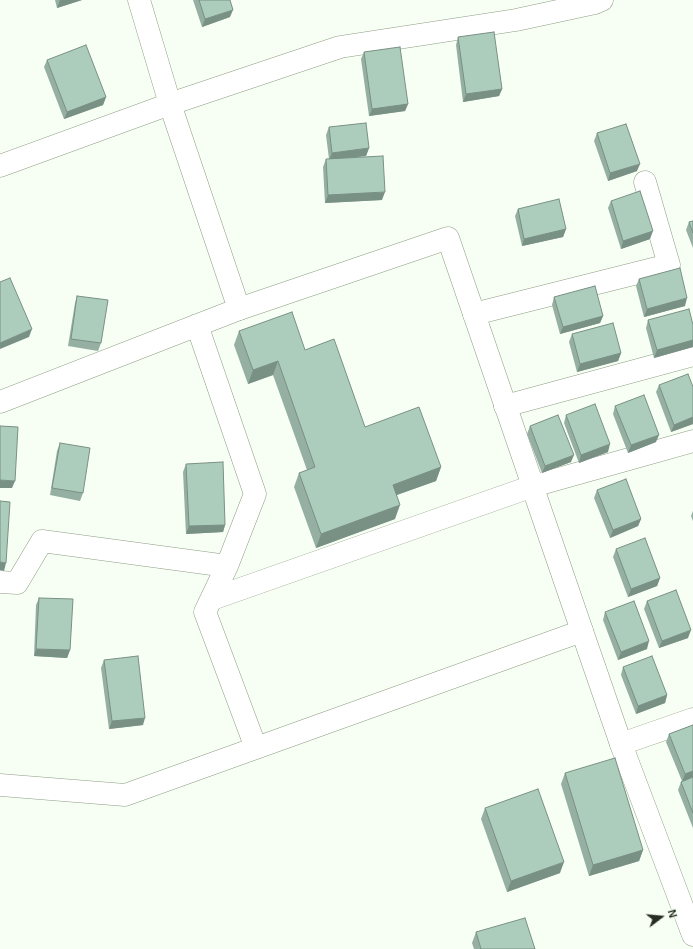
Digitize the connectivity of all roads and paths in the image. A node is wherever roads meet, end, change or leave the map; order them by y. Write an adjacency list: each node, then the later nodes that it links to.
1 (139, 0): 4 (street)
2 (602, 0): 3 (street)
3 (553, 6): 4 (street)
4 (170, 104): 5 (street); 7 (street)
5 (0, 166)
6 (645, 182): 8 (street)
7 (239, 309): 8 (street); 9 (street)
8 (474, 314): 12 (street)
9 (197, 325): 11 (street); 15 (street)
10 (693, 355): 12 (street)
11 (0, 402)
12 (505, 406): 14 (street)
13 (693, 441): 14 (street)
14 (533, 486): 17 (street); 18 (street)
15 (227, 566): 16 (street); 17 (street)
16 (0, 582)
17 (212, 599): 21 (street)
18 (582, 631): 20 (street); 21 (street)
19 (693, 719): 20 (street)
20 (621, 744): 23 (street)
21 (256, 748): 22 (street)
22 (0, 785)
23 (693, 935)

